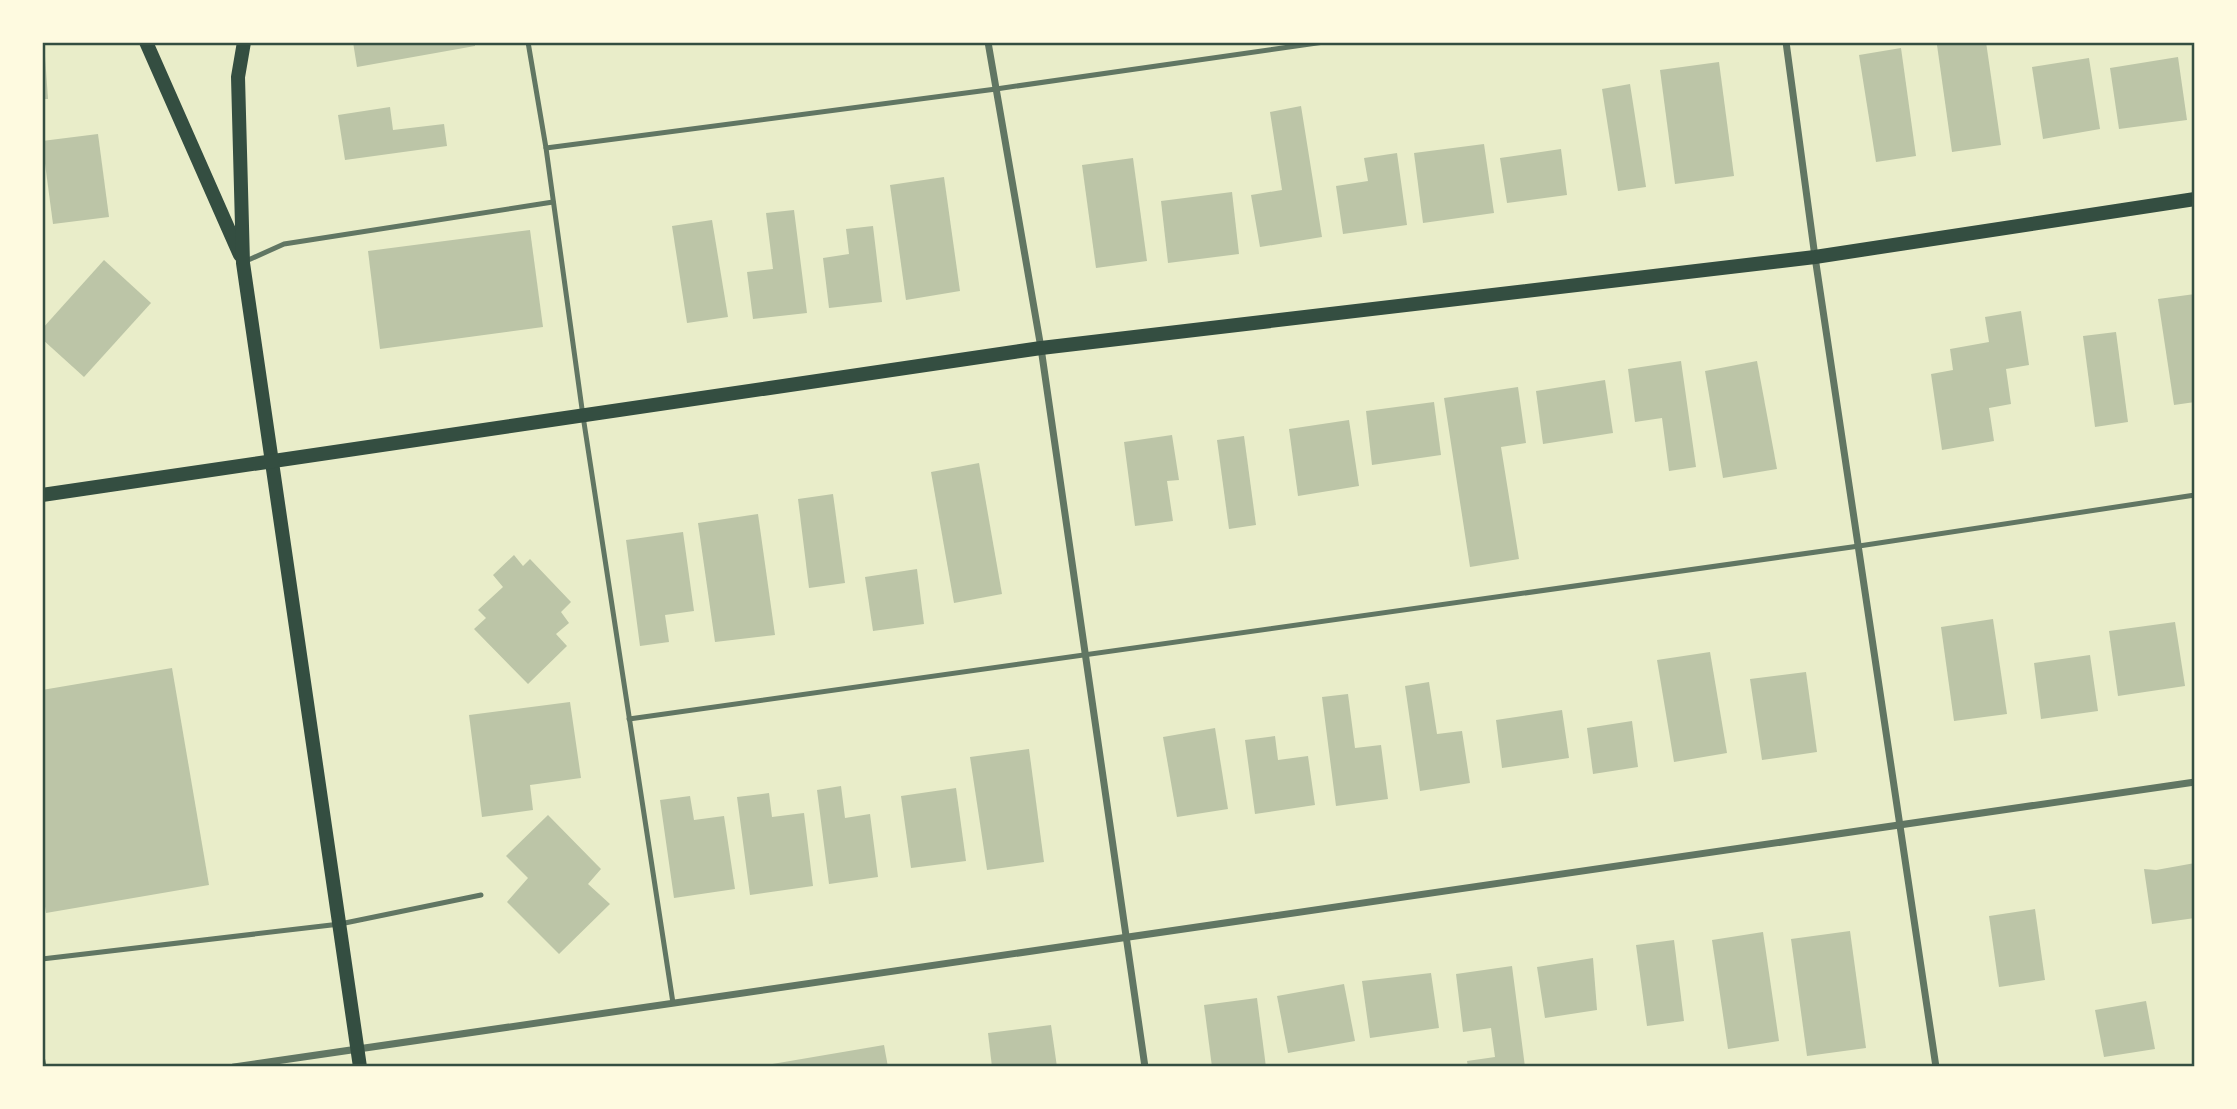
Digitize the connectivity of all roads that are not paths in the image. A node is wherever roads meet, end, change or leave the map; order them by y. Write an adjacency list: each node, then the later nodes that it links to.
1 (146, 42): 12 (main road)
2 (244, 42): 12 (main road)
3 (528, 42): 8 (lane)
4 (988, 42): 7 (street)
5 (1324, 42): 7 (lane)
6 (1786, 42): 11 (street)
7 (996, 89): 8 (lane); 13 (street)
8 (546, 148): 10 (lane)
9 (2195, 199): 11 (main road)
10 (553, 202): 12 (lane); 14 (lane)
11 (1815, 257): 13 (main road); 18 (street)
12 (243, 263): 15 (main road)
13 (1041, 348): 14 (main road); 19 (street)
14 (583, 416): 15 (main road); 20 (lane)
15 (272, 462): 16 (main road); 24 (main road)
16 (42, 495)
17 (2195, 495): 18 (lane)
18 (1859, 546): 19 (lane); 22 (street)
19 (1085, 654): 20 (lane); 25 (street)
20 (629, 719): 27 (lane)
21 (2195, 782): 22 (street)
22 (1901, 824): 25 (street); 34 (street)
23 (481, 895): 24 (lane)
24 (340, 923): 26 (lane); 28 (main road)
25 (1126, 937): 27 (street); 33 (street)
26 (42, 959)
27 (673, 1003): 28 (street)
28 (358, 1049): 31 (street); 32 (main road)
29 (42, 1056): 30 (lane)
30 (44, 1067)
31 (234, 1067)
32 (360, 1067)
33 (1144, 1067)
34 (1937, 1067)

